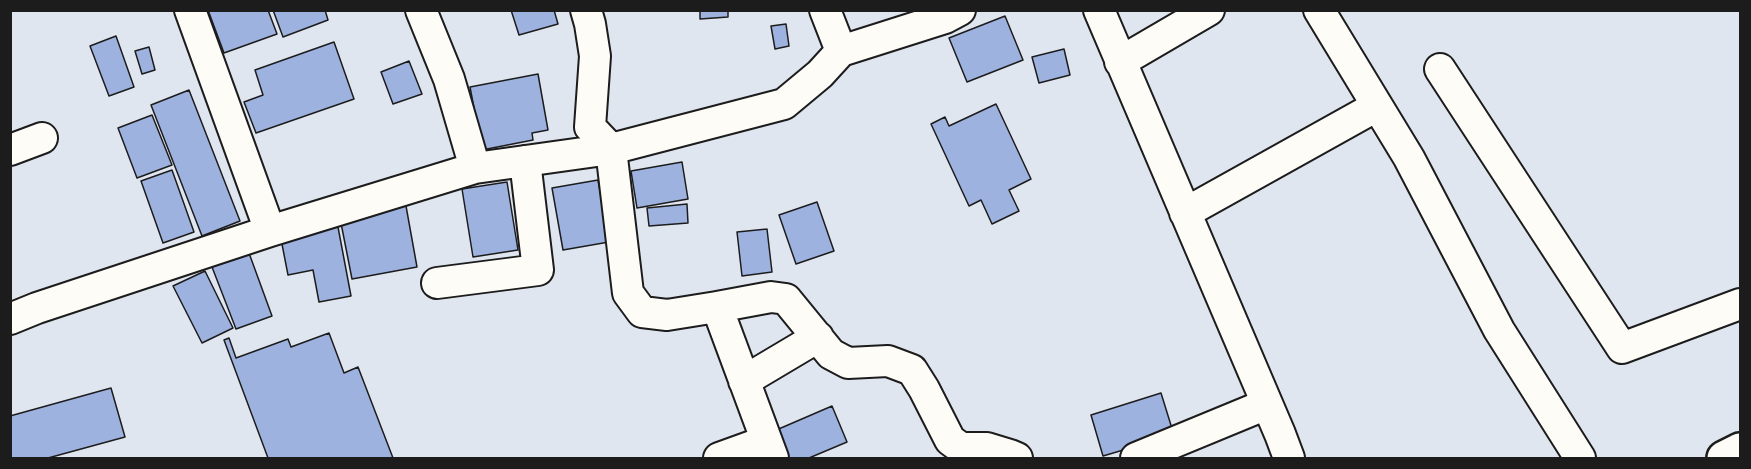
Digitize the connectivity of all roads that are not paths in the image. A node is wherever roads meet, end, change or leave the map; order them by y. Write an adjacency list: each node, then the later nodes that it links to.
1 (190, 10): 19 (street)
2 (421, 10): 17 (street)
3 (586, 10): 14 (street)
4 (825, 10): 9 (street)
5 (960, 10): 9 (street)
6 (1099, 10): 10 (street)
7 (1209, 10): 10 (street)
8 (1319, 10): 12 (street)
9 (841, 51): 14 (street)
10 (1120, 62): 18 (street)
11 (1440, 69): 21 (street)
12 (1377, 106): 18 (street); 33 (street)
13 (42, 138): 15 (street)
14 (611, 149): 16 (street); 22 (street)
15 (10, 150)
16 (525, 161): 17 (street); 20 (street)
17 (475, 168): 19 (street)
18 (1185, 213): 26 (street)
19 (270, 231): 23 (street)
20 (437, 283)
21 (1740, 304)
22 (717, 307): 24 (street); 25 (street)
23 (10, 319)
24 (818, 338): 25 (street); 30 (street)
25 (744, 381): 27 (street)
26 (1267, 404): 31 (street); 32 (street)
27 (769, 450): 29 (street)
28 (1740, 450): 34 (main road)
29 (719, 459)
30 (1017, 459)
31 (1136, 459)
32 (1289, 459)
33 (1580, 459)
34 (1724, 459)

